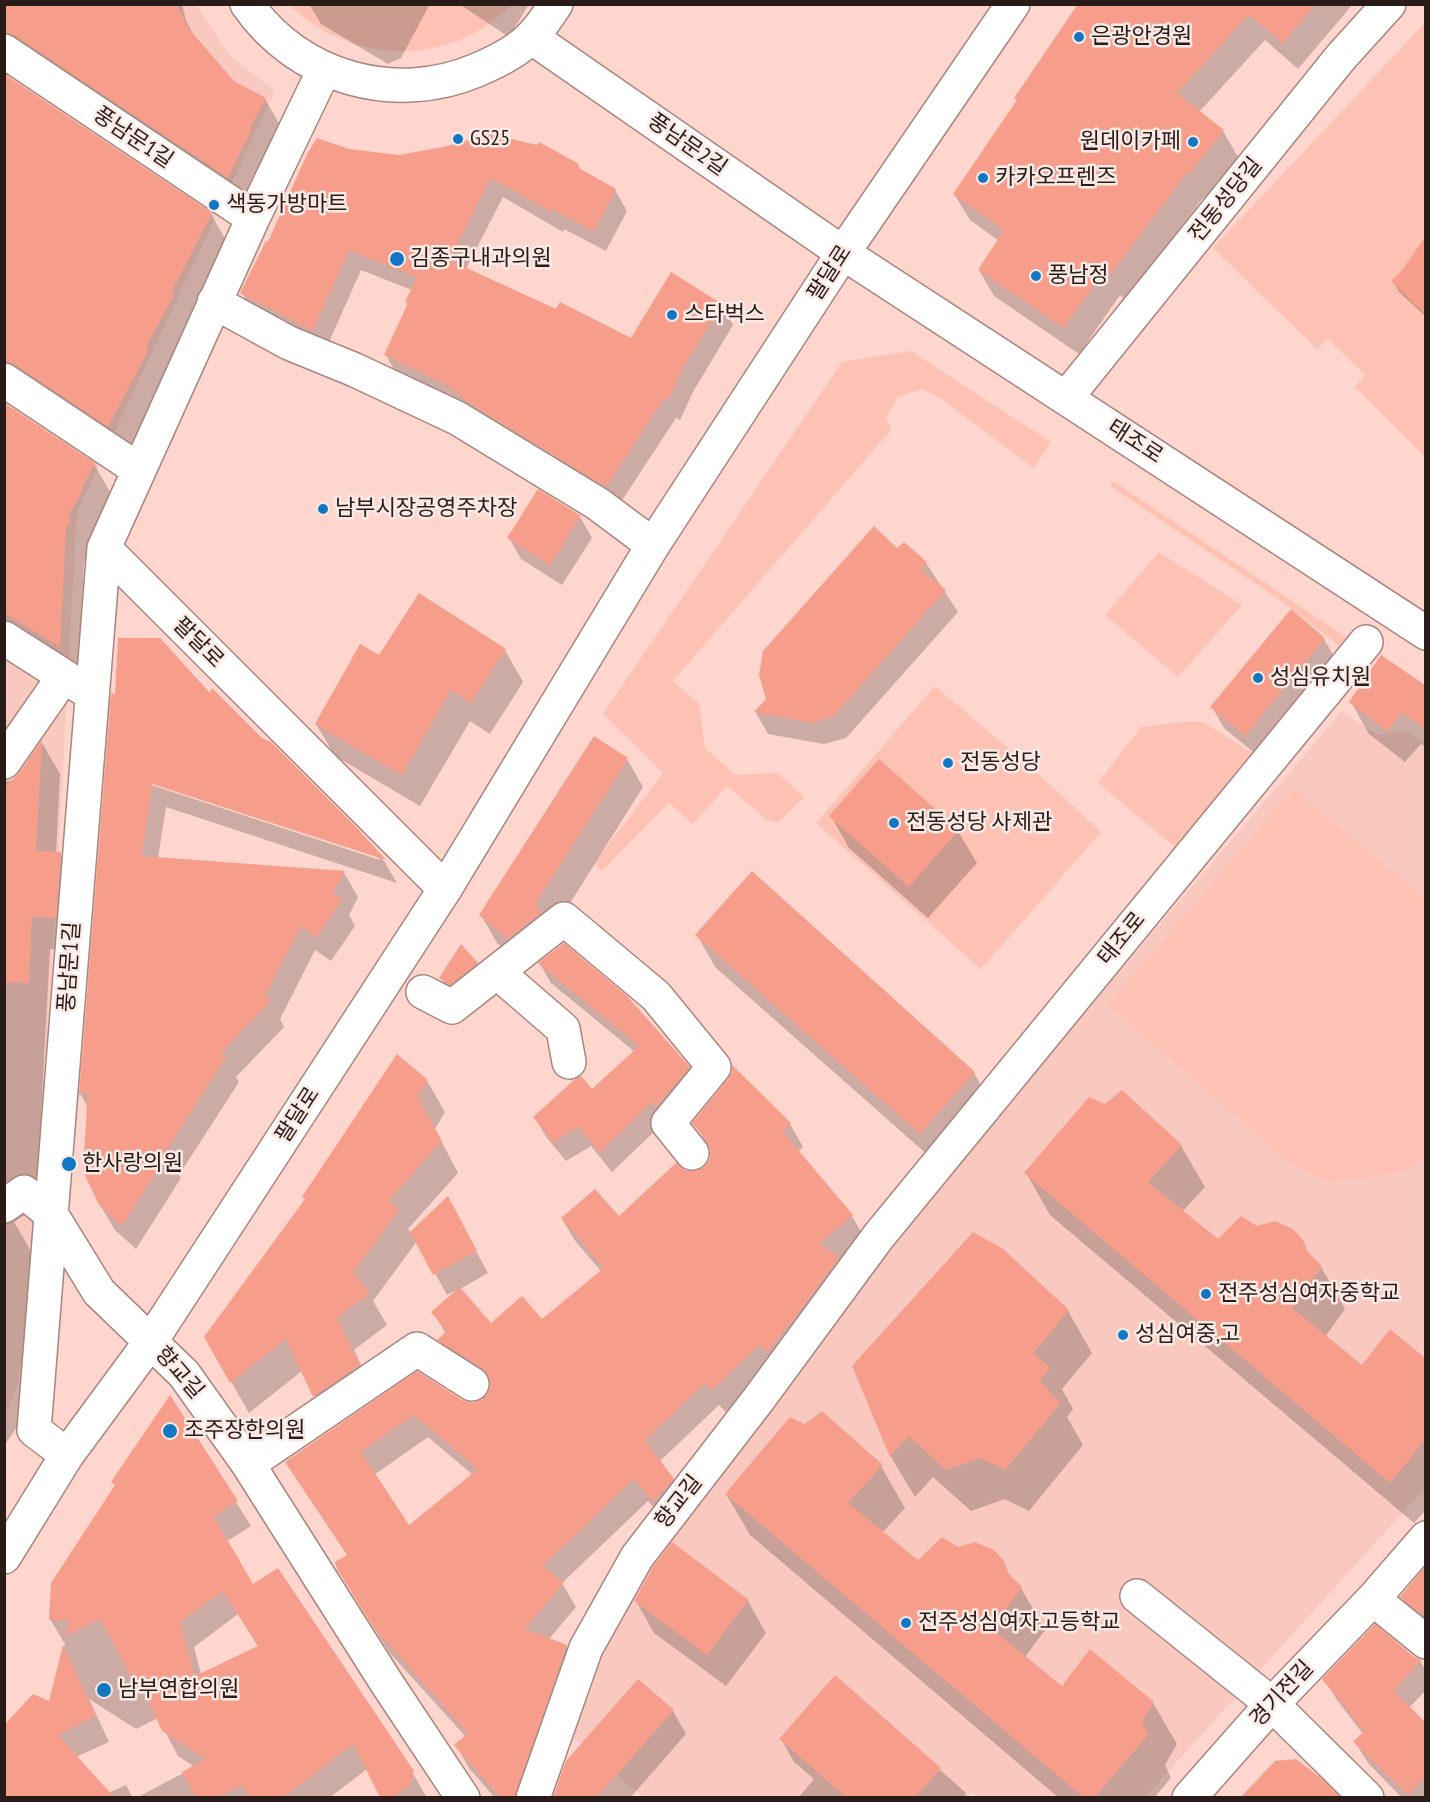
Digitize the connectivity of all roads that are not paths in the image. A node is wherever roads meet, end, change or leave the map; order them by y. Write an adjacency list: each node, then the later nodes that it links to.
1 (247, 4): 7 (street)
2 (556, 4): 5 (street)
3 (1013, 4): 9 (street, 팔달로)
4 (1389, 4): 12 (street, 전동성당길)
5 (531, 37): 7 (street); 9 (street, 풍남문2길)
6 (8, 60): 8 (street, 풍남문1길)
7 (324, 69): 8 (street, 풍남문1길)
8 (253, 218): 10 (street, 풍남문1길)
9 (843, 253): 12 (street, 태조로); 14 (street, 팔달로)
10 (214, 303): 13 (street, 풍남문1길); 14 (street)
11 (4, 380): 13 (street)
12 (1066, 398): 16 (street, 태조로)
13 (139, 470): 15 (street, 풍남문1길)
14 (653, 545): 22 (street, 팔달로)
15 (104, 548): 20 (street, 풍남문1길); 22 (street, 팔달로)
16 (1425, 633)
17 (4, 638): 19 (street)
18 (1366, 642): 29 (street, 태조로)
19 (64, 676): 20 (street); 21 (street)
20 (91, 694): 28 (street, 풍남문1길)
21 (4, 762)
22 (445, 889): 30 (street, 팔달로)
23 (497, 972): 24 (street); 25 (street); 26 (street)
24 (423, 992)
25 (569, 1062)
26 (692, 1153)
27 (4, 1206): 28 (street)
28 (51, 1214): 30 (street); 32 (street, 풍남문1길)
29 (878, 1237): 42 (street, 향교길)
30 (151, 1341): 32 (street, 팔달로); 33 (street, 향교길)
31 (472, 1384): 33 (street)
32 (67, 1455): 35 (street, 팔달로)
33 (248, 1464): 41 (street, 향교길)
34 (1425, 1538): 37 (street, 경기전길)
35 (4, 1557)
36 (1137, 1596): 39 (street)
37 (1373, 1599): 38 (street); 39 (street, 경기전길)
38 (1425, 1642)
39 (1272, 1704): 40 (street, 경기전길); 43 (street)
40 (1189, 1790)
41 (463, 1797)
42 (533, 1797)
43 (1366, 1797)

